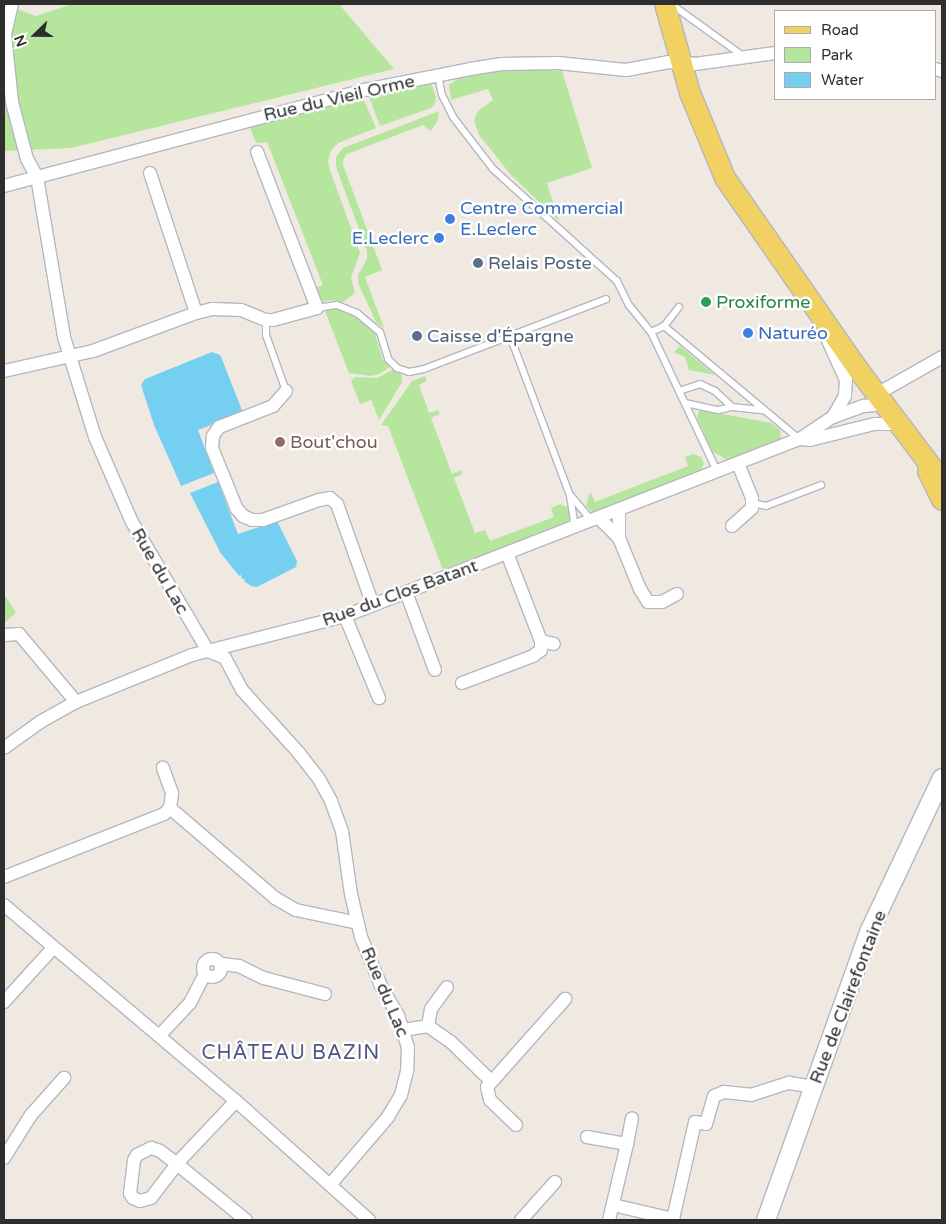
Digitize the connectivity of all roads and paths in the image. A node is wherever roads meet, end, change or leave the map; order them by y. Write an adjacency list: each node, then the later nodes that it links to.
1 (12, 4): 10 (street, Rue du Lac)
2 (665, 4): 6 (main road)
3 (671, 4): 5 (lane)
4 (774, 53): 5 (street, Rue du Vieil Orme)
5 (743, 56): 6 (street, Rue du Vieil Orme)
6 (682, 63): 7 (street, Rue du Vieil Orme); 12 (main road)
7 (438, 75): 10 (street, Rue du Vieil Orme); 19 (lane)
8 (257, 152): 15 (street)
9 (150, 173): 16 (street)
10 (36, 177): 11 (street, Rue du Vieil Orme); 21 (street, Rue du Lac)
11 (4, 186)
12 (805, 293): 26 (main road); 30 (street, Rue du Clos Batant)
13 (606, 299): 20 (lane)
14 (679, 307): 18 (lane)
15 (317, 308): 17 (street); 20 (lane)
16 (196, 313): 17 (street); 21 (street)
17 (266, 320): 24 (lane)
18 (664, 326): 19 (lane); 29 (lane)
19 (651, 332): 25 (lane)
20 (510, 336): 39 (lane)
21 (70, 356): 23 (street); 53 (street, Rue du Lac)
22 (942, 357): 26 (street)
23 (4, 371)
24 (286, 391): 50 (street)
25 (679, 391): 27 (lane); 28 (lane)
26 (881, 399): 30 (street, Rue du Clos Batant); 31 (street); 32 (main road)
27 (685, 403): 28 (lane); 36 (lane)
28 (732, 407): 29 (lane)
29 (764, 410): 33 (lane)
30 (833, 417): 33 (street, Rue du Clos Batant)
31 (874, 424): 32 (street, Rue du Clos Batant); 33 (street, Rue du Clos Batant)
32 (898, 424): 34 (main road)
33 (800, 440): 35 (street, Rue du Clos Batant)
34 (918, 451): 37 (main road); 40 (main road)
35 (738, 464): 36 (street, Rue du Clos Batant); 41 (street)
36 (718, 472): 42 (street, Rue du Clos Batant)
37 (942, 481)
38 (821, 486): 41 (lane)
39 (570, 496): 43 (lane); 45 (lane)
40 (942, 500)
41 (752, 503): 44 (street)
42 (619, 511): 43 (street, Rue du Clos Batant); 46 (street)
43 (595, 520): 45 (street, Rue du Clos Batant); 46 (street)
44 (732, 526)
45 (575, 527): 47 (street, Rue du Clos Batant)
46 (619, 538): 49 (street)
47 (507, 554): 48 (street, Rue du Clos Batant); 55 (street)
48 (406, 592): 50 (street, Rue du Clos Batant); 54 (street)
49 (678, 594)
50 (373, 605): 51 (street, Rue du Clos Batant)
51 (344, 616): 53 (street, Rue du Clos Batant); 56 (street)
52 (4, 635): 57 (street)
53 (208, 651): 57 (street, Rue du Clos Batant); 64 (street, Rue du Lac)
54 (435, 670)
55 (462, 683)
56 (379, 698)
57 (76, 702): 58 (street, Rue du Clos Batant)
58 (4, 748)
59 (163, 768): 61 (street)
60 (942, 778): 75 (main road, Rue de Clairefontaine)
61 (170, 808): 62 (street); 64 (street, Rue du Lac)
62 (4, 877)
63 (4, 906): 65 (street)
64 (358, 923): 71 (street, Rue du Lac)
65 (53, 948): 69 (street); 72 (street)
66 (447, 987): 70 (street)
67 (325, 994): 72 (street)
68 (565, 999): 74 (street)
69 (4, 1002)
70 (428, 1026): 71 (street); 74 (street)
71 (403, 1030): 83 (street, Rue du Lac)
72 (159, 1036): 76 (street)
73 (64, 1078): 81 (street)
74 (491, 1081): 78 (street)
75 (813, 1087): 84 (street); 89 (main road, Rue de Clairefontaine)
76 (236, 1101): 83 (street); 85 (street)
77 (632, 1118): 80 (street)
78 (516, 1125)
79 (587, 1137): 80 (street)
80 (627, 1144): 84 (street)
81 (4, 1158)
82 (555, 1182): 87 (street)
83 (330, 1185): 86 (street)
84 (613, 1205): 88 (street)
85 (246, 1220)
86 (369, 1220)
87 (521, 1220)
88 (609, 1220)
89 (766, 1220)

